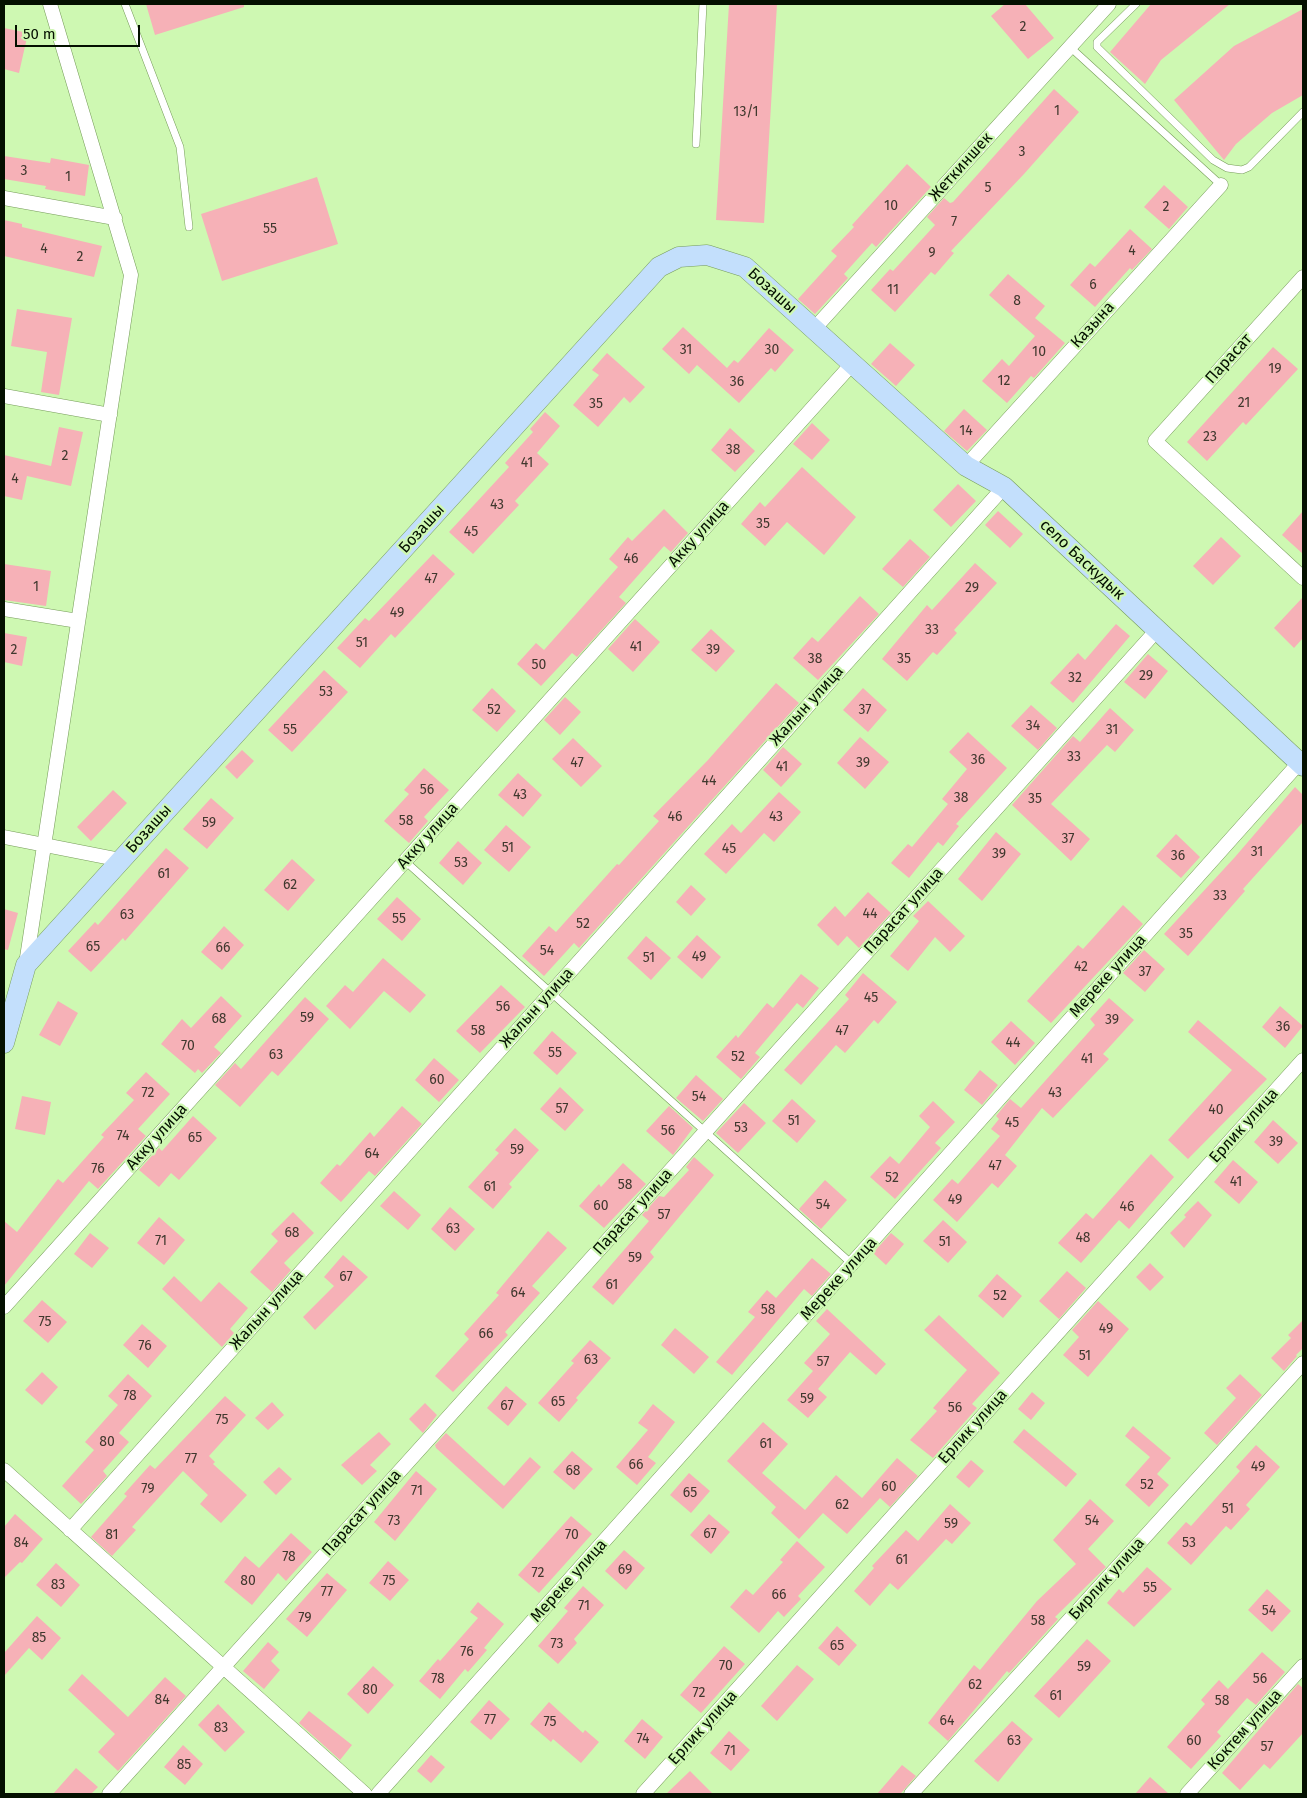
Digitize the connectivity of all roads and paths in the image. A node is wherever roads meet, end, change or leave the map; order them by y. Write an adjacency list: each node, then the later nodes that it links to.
1 (50, 4): 11 (street)
2 (125, 4): 12 (lane)
3 (703, 4): 8 (lane)
4 (1109, 4): 6 (street, Жеткиншек)
5 (1136, 4): 7 (lane)
6 (1070, 46): 9 (lane); 14 (street, Жеткиншек)
7 (1303, 112)
8 (696, 144)
9 (1221, 185): 18 (street, Казына)
10 (4, 198): 11 (street)
11 (114, 218): 17 (street)
12 (190, 227)
13 (1303, 277): 20 (street, Парасат)
14 (814, 329): 15 (street, Бозашы); 27 (street, Бозашы)
15 (852, 364): 18 (street, село Баскудык); 28 (street, Акку улица)
16 (4, 396): 17 (street)
17 (110, 415): 22 (street)
18 (966, 466): 19 (street, село Баскудык)
19 (1004, 487): 23 (street, село Баскудык); 30 (street, Жалын улица)
20 (1303, 577)
21 (4, 609): 22 (street)
22 (78, 621): 26 (street)
23 (1157, 630): 24 (street, село Баскудык); 33 (street, Парасат улица)
24 (1301, 764): 34 (street, Мереке улица)
25 (4, 837): 26 (street)
26 (44, 845): 27 (street); 29 (street)
27 (121, 860): 29 (street, Бозашы)
28 (405, 861): 30 (lane); 35 (street, Акку улица)
29 (26, 965): 31 (street)
30 (551, 992): 33 (lane); 38 (street, Жалын улица)
31 (4, 1043)
32 (1303, 1060): 44 (street, Ерлик улица)
33 (705, 1132): 34 (lane); 40 (street, Парасат улица)
34 (852, 1264): 43 (street, Мереке улица)
35 (4, 1307)
36 (1303, 1363): 45 (street, Бирлик улица)
37 (4, 1470): 38 (street)
38 (70, 1530): 40 (street)
39 (1303, 1666): 46 (street, Коктем улица)
40 (224, 1667): 41 (street, Парасат улица); 42 (street)
41 (109, 1794)
42 (365, 1794)
43 (378, 1794)
44 (643, 1794)
45 (911, 1794)
46 (1187, 1794)

